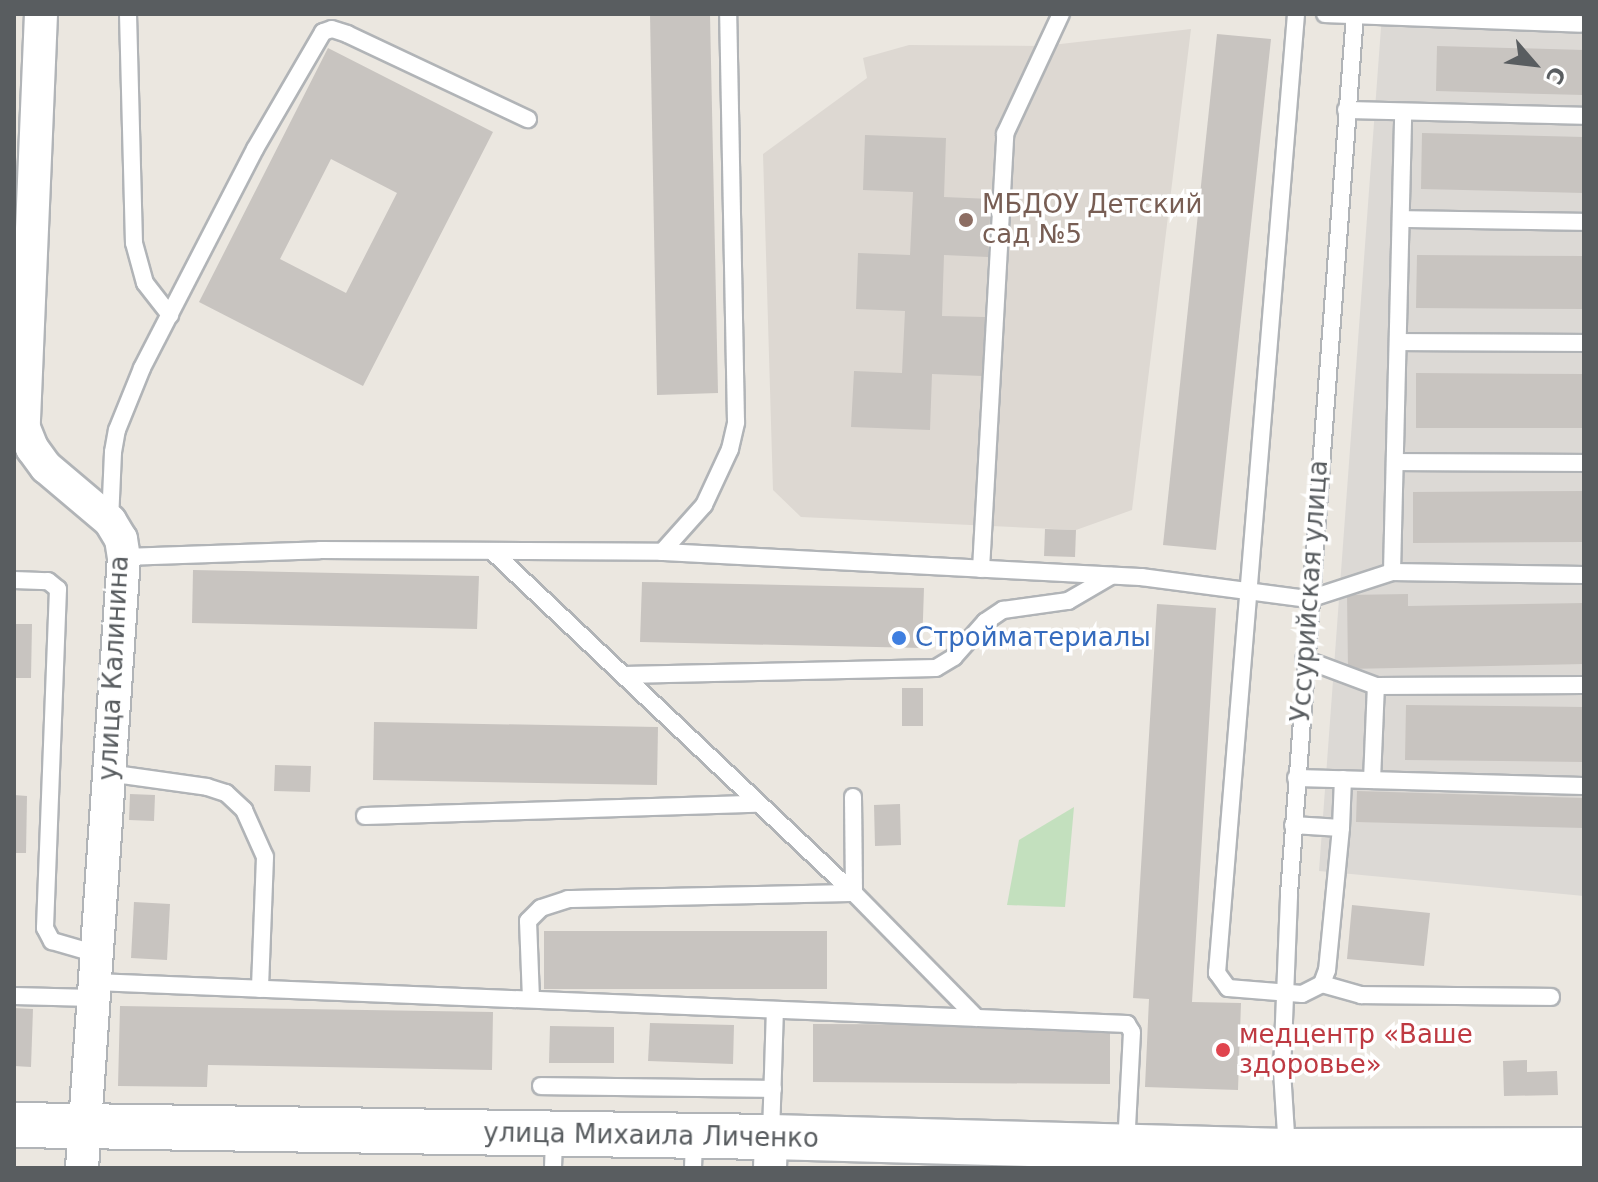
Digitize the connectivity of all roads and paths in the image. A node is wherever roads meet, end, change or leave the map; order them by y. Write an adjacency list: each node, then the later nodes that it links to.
1 (41, 14): 20 (street, улица Калинина)
2 (128, 14): 15 (lane)
3 (728, 14): 22 (lane)
4 (1061, 14): 24 (lane)
5 (1296, 14): 29 (lane)
6 (1325, 14): 7 (lane)
7 (1355, 16): 8 (lane); 9 (lane, Уссурийская улица)
8 (1580, 24)
9 (1346, 110): 10 (lane); 30 (lane, Уссурийская улица)
10 (1403, 112): 11 (lane); 13 (lane)
11 (1584, 116)
12 (528, 119): 15 (lane)
13 (1401, 219): 14 (lane); 16 (lane)
14 (1584, 222)
15 (170, 315): 20 (lane)
16 (1398, 342): 17 (lane); 18 (lane)
17 (1584, 343)
18 (1395, 462): 19 (lane); 25 (lane)
19 (1584, 463)
20 (110, 521): 23 (street, улица Калинина)
21 (493, 552): 22 (lane); 23 (lane); 32 (lane)
22 (662, 552): 24 (lane)
23 (124, 557): 35 (street, улица Калинина)
24 (981, 569): 27 (lane)
25 (1392, 572): 26 (lane); 30 (lane)
26 (1584, 575)
27 (1111, 576): 29 (lane); 32 (lane)
28 (14, 580): 46 (lane)
29 (1247, 589): 30 (lane); 49 (lane)
30 (1309, 599): 31 (lane, Уссурийская улица)
31 (1304, 659): 34 (lane); 36 (lane, Уссурийская улица)
32 (624, 675): 41 (lane)
33 (1584, 685): 34 (lane)
34 (1376, 686): 38 (lane)
35 (108, 773): 46 (street, улица Калинина); 48 (lane)
36 (1296, 778): 37 (lane); 43 (lane, Уссурийская улица)
37 (1343, 779): 38 (lane); 44 (lane)
38 (1372, 780): 39 (lane)
39 (1584, 786)
40 (853, 797): 45 (lane)
41 (756, 804): 42 (lane); 45 (lane)
42 (365, 816)
43 (1293, 825): 44 (lane); 49 (lane, Уссурийская улица)
44 (1341, 828): 47 (lane)
45 (854, 893): 52 (lane); 54 (lane)
46 (95, 978): 48 (lane); 50 (lane); 59 (street, улица Калинина)
47 (1322, 984): 49 (lane); 51 (lane)
48 (260, 989): 53 (lane)
49 (1283, 994): 64 (lane, Уссурийская улица)
50 (14, 996)
51 (1551, 997)
52 (531, 999)
53 (775, 1010): 54 (lane); 56 (lane)
54 (977, 1018): 58 (lane)
55 (541, 1086): 56 (lane)
56 (773, 1089): 63 (lane)
57 (14, 1125): 59 (main road, улица Михаила Личенко)
58 (1126, 1146): 63 (main road, улица Михаила Личенко); 64 (main road, улица Михаила Личенко)
59 (84, 1147): 61 (main road, улица Михаила Личенко)
60 (1584, 1150): 64 (main road, улица Михаила Личенко)
61 (554, 1152): 62 (main road, улица Михаила Личенко)
62 (693, 1152): 63 (main road, улица Михаила Личенко)
63 (771, 1152)
64 (1288, 1159)

